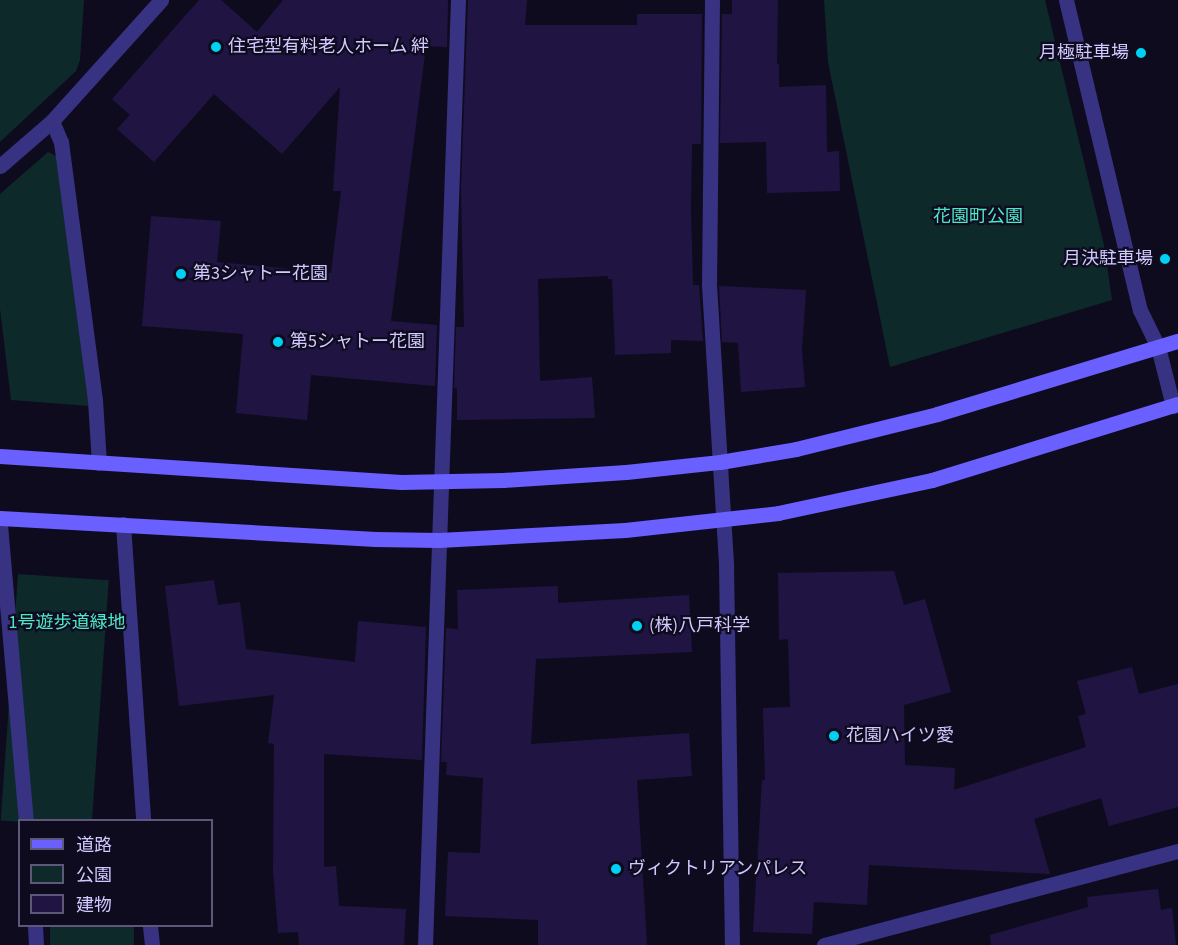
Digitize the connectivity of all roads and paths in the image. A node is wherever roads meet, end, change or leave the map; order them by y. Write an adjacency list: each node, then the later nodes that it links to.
1 (161, 0): 5 (street)
2 (458, 0): 13 (street)
3 (712, 0): 11 (street)
4 (1066, 0): 8 (street)
5 (52, 122): 6 (street); 12 (street)
6 (0, 166)
7 (1178, 340): 8 (street)
8 (1158, 347): 9 (street); 11 (street)
9 (1175, 405): 15 (street)
10 (0, 456): 12 (street)
11 (720, 462): 13 (street); 15 (street)
12 (99, 463): 13 (street)
13 (439, 481): 18 (street)
14 (0, 518): 16 (street)
15 (724, 520): 18 (street); 27 (street)
16 (123, 524): 18 (street); 20 (street)
17 (0, 525): 19 (street)
18 (439, 540): 26 (street)
19 (26, 819)
20 (143, 819)
21 (1178, 851): 28 (street)
22 (35, 927): 24 (street)
23 (150, 927): 25 (street)
24 (36, 945)
25 (152, 945)
26 (425, 945)
27 (732, 945)
28 (824, 945)

